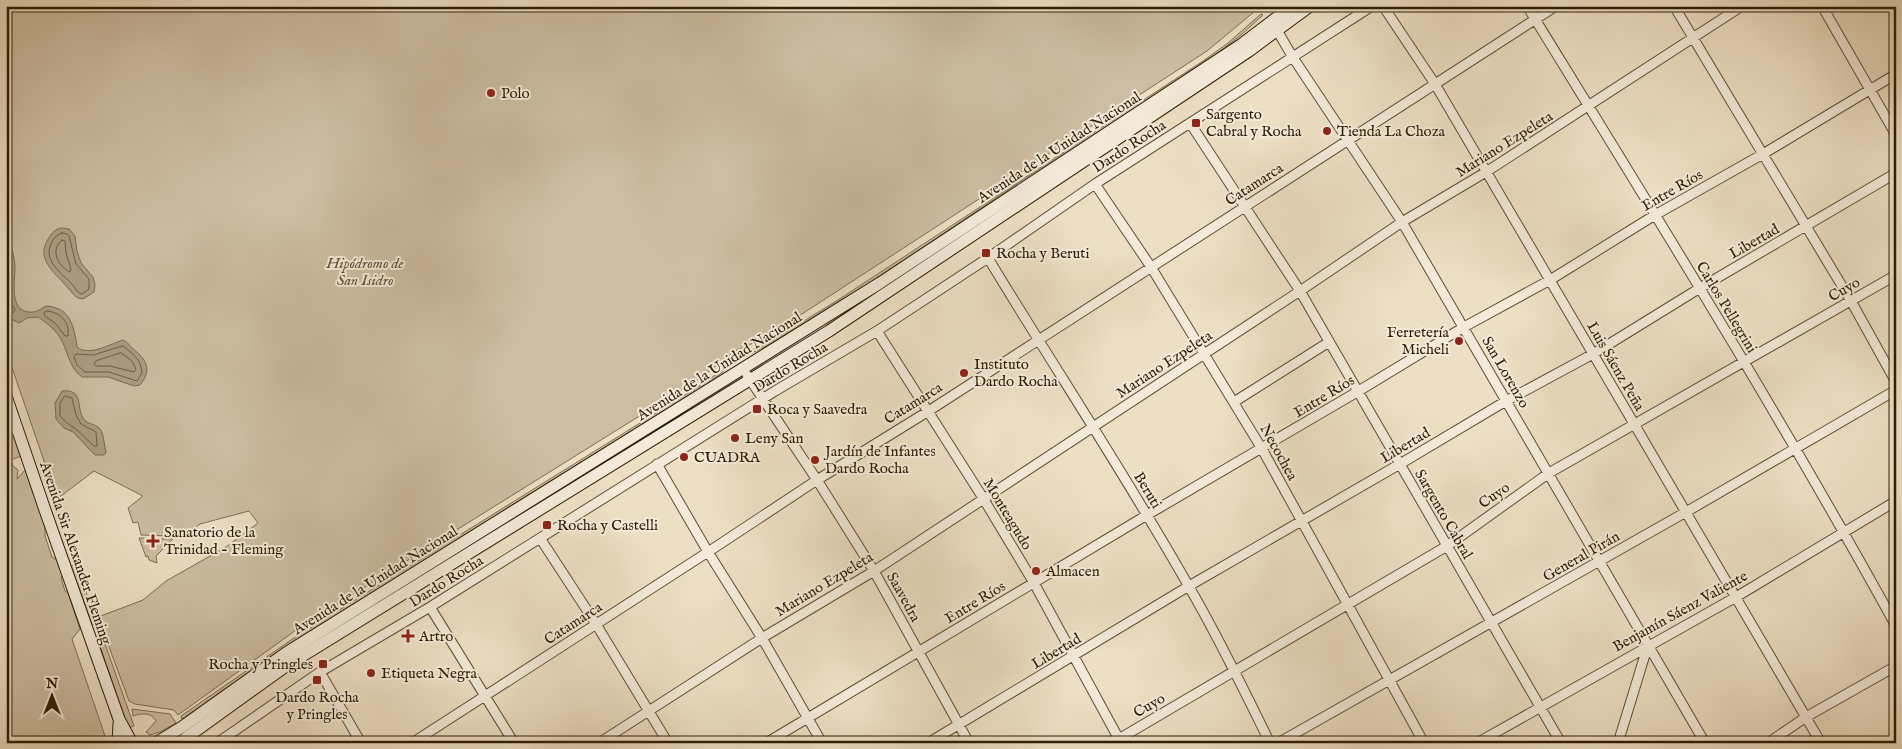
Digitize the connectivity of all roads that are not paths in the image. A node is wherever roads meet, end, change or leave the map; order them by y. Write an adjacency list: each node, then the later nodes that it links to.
1 (1292, 6): 11 (main road, Avenida de la Unidad Nacional)
2 (1310, 6): 11 (main road, Avenida de la Unidad Nacional)
3 (1372, 6): 13 (street, Dardo Rocha)
4 (1384, 6): 15 (street, Luis Sáenz Peña)
5 (1527, 6): 10 (street, Carlos Pellegrini)
6 (1556, 6): 10 (street, Catamarca)
7 (1674, 6): 12 (street)
8 (1742, 6): 12 (street, Mariano Ezpeleta)
9 (1822, 6): 16 (street)
10 (1535, 19): 15 (street, Catamarca); 17 (street, Carlos Pellegrini)
11 (1275, 27): 13 (street, San Lorenzo); 43 (main road, Avenida de la Unidad Nacional); 44 (main road, Avenida de la Unidad Nacional)
12 (1694, 38): 17 (street, Mariano Ezpeleta); 21 (street)
13 (1292, 56): 18 (street, Dardo Rocha); 20 (street, San Lorenzo)
14 (1896, 74): 16 (street, Entre Ríos)
15 (1435, 84): 20 (street, Catamarca); 22 (street, Luis Sáenz Peña)
16 (1869, 90): 19 (street); 21 (street, Entre Ríos)
17 (1589, 106): 22 (street, Mariano Ezpeleta); 26 (street, Carlos Pellegrini)
18 (1190, 123): 24 (street, Dardo Rocha); 25 (street, Sargento Cabral)
19 (1896, 135)
20 (1348, 140): 25 (street, Catamarca); 27 (street, San Lorenzo)
21 (1763, 154): 26 (street, Entre Ríos); 28 (street)
22 (1486, 172): 27 (street, Mariano Ezpeleta); 32 (street, Luis Sáenz Peña)
23 (1896, 173): 28 (street, Libertad)
24 (1095, 184): 29 (street, Dardo Rocha); 30 (street, Necochea)
25 (1244, 207): 30 (street, Catamarca); 34 (street, Sargento Cabral)
26 (1655, 215): 32 (street, Entre Ríos); 33 (street, Carlos Pellegrini)
27 (1402, 222): 34 (street, Mariano Ezpeleta); 36 (street, San Lorenzo)
28 (1807, 227): 33 (street, Libertad); 35 (street)
29 (988, 258): 37 (street, Dardo Rocha); 38 (street, Beruti)
30 (1150, 267): 38 (street, Catamarca); 40 (street, Necochea)
31 (1896, 275): 35 (street, Cuyo)
32 (1550, 280): 36 (street, Entre Ríos); 41 (street, Luis Sáenz Peña)
33 (1700, 288): 41 (street, Libertad); 42 (street, Carlos Pellegrini)
34 (1300, 291): 39 (street, Sargento Cabral); 40 (street, Mariano Ezpeleta)
35 (1852, 301): 42 (street, Cuyo); 45 (street)
36 (1464, 327): 47 (street, Entre Ríos); 50 (street, San Lorenzo)
37 (876, 331): 49 (street, Dardo Rocha); 52 (street, Monteagudo)
38 (1038, 340): 52 (street, Catamarca); 54 (street, Beruti)
39 (1329, 342): 47 (street, Sargento Cabral); 51 (street)
40 (1204, 353): 51 (street, Necochea); 54 (street, Mariano Ezpeleta)
41 (1593, 354): 50 (street, Libertad); 53 (street, Luis Sáenz Peña)
42 (1745, 361): 53 (street, Cuyo); 56 (street, Carlos Pellegrini)
43 (742, 369): 44 (street, Saavedra); 98 (main road, Avenida de la Unidad Nacional)
44 (750, 379): 49 (street, Saavedra); 99 (main road, Avenida de la Unidad Nacional)
45 (1896, 382)
46 (1896, 390): 56 (street, General Pirán)
47 (1357, 392): 55 (street, Entre Ríos); 58 (street, Sargento Cabral)
48 (6, 396): 93 (main road, Avenida Sir Alexander Fleming)
49 (764, 399): 57 (street, Dardo Rocha); 60 (street, Saavedra)
50 (1506, 400): 58 (street, Libertad); 59 (street, San Lorenzo)
51 (1234, 402): 55 (street, Necochea)
52 (927, 412): 60 (street, Catamarca); 61 (street, Monteagudo)
53 (1634, 425): 59 (street, Cuyo); 63 (street, Luis Sáenz Peña)
54 (1094, 427): 61 (street, Mariano Ezpeleta); 64 (street, Beruti)
55 (1262, 449): 64 (street, Entre Ríos); 65 (street, Necochea)
56 (1794, 449): 63 (street, General Pirán); 66 (street, Carlos Pellegrini)
57 (657, 464): 67 (street, Dardo Rocha); 69 (street)
58 (1400, 464): 65 (street, Libertad); 68 (street, Sargento Cabral)
59 (1549, 474): 68 (street, Cuyo); 70 (street, San Lorenzo)
60 (818, 480): 69 (street, Catamarca); 71 (street, Saavedra)
61 (983, 498): 71 (street, Mariano Ezpeleta); 72 (street, Monteagudo)
62 (1896, 501): 66 (street, Benjamín Sáenz Valiente)
63 (1686, 512): 70 (street, General Pirán); 74 (street, Luis Sáenz Peña)
64 (1147, 515): 72 (street, Entre Ríos); 73 (street, Beruti)
65 (1301, 521): 73 (street, Libertad); 75 (street, Necochea)
66 (1844, 532): 74 (street, Benjamín Sáenz Valiente); 79 (street, Carlos Pellegrini)
67 (540, 538): 76 (street, Dardo Rocha); 78 (street)
68 (1447, 546): 75 (street, Cuyo); 77 (street, Sargento Cabral)
69 (708, 552): 78 (street, Catamarca); 80 (street)
70 (1600, 561): 77 (street, General Pirán); 81 (street, San Lorenzo)
71 (874, 571): 80 (street, Mariano Ezpeleta); 82 (street, Saavedra)
72 (1034, 583): 82 (street, Entre Ríos); 83 (street, Monteagudo)
73 (1189, 586): 83 (street, Libertad); 85 (street, Beruti)
74 (1736, 597): 81 (street, Benjamín Sáenz Valiente); 92 (street, Luis Sáenz Peña)
75 (1348, 604): 85 (street, Cuyo); 87 (street, Necochea)
76 (430, 607): 86 (street, Dardo Rocha); 88 (street)
77 (1491, 623): 87 (street, General Pirán); 89 (street, Sargento Cabral)
78 (596, 624): 88 (street, Catamarca); 90 (street)
79 (1896, 626)
80 (762, 638): 90 (street, Mariano Ezpeleta); 91 (street)
81 (1648, 645): 89 (street, Benjamín Sáenz Valiente); 115 (street); 116 (street, San Lorenzo)
82 (919, 652): 91 (street, Entre Ríos); 94 (street, Saavedra)
83 (1074, 657): 94 (street, Libertad); 95 (street, Monteagudo)
84 (1896, 666): 92 (street)
85 (1234, 671): 95 (street, Cuyo); 110 (street, Beruti)
86 (320, 672): 100 (street, Dardo Rocha); 101 (street)
87 (1390, 680): 111 (street, General Pirán); 112 (street, Necochea)
88 (485, 696): 102 (street, Catamarca); 103 (street)
89 (1540, 706): 113 (street, Benjamín Sáenz Valiente); 114 (street, Sargento Cabral)
90 (650, 711): 104 (street, Mariano Ezpeleta); 105 (street)
91 (809, 717): 106 (street, Entre Ríos); 107 (street)
92 (1806, 717): 117 (street); 118 (street, Luis Sáenz Peña)
93 (119, 719): 96 (main road, Avenida Sir Alexander Fleming); 97 (main road, Avenida Sir Alexander Fleming)
94 (959, 724): 108 (street, Libertad); 109 (street, Saavedra)
95 (1117, 741)
96 (118, 743)
97 (132, 743)
98 (156, 743)
99 (179, 743)
100 (217, 743)
101 (361, 743)
102 (412, 743)
103 (514, 743)
104 (599, 743)
105 (668, 743)
106 (766, 743)
107 (822, 743)
108 (928, 743)
109 (969, 743)
110 (1270, 743)
111 (1278, 743)
112 (1424, 743)
113 (1477, 743)
114 (1561, 743)
115 (1618, 743)
116 (1705, 743)
117 (1768, 743)
118 (1821, 743)

